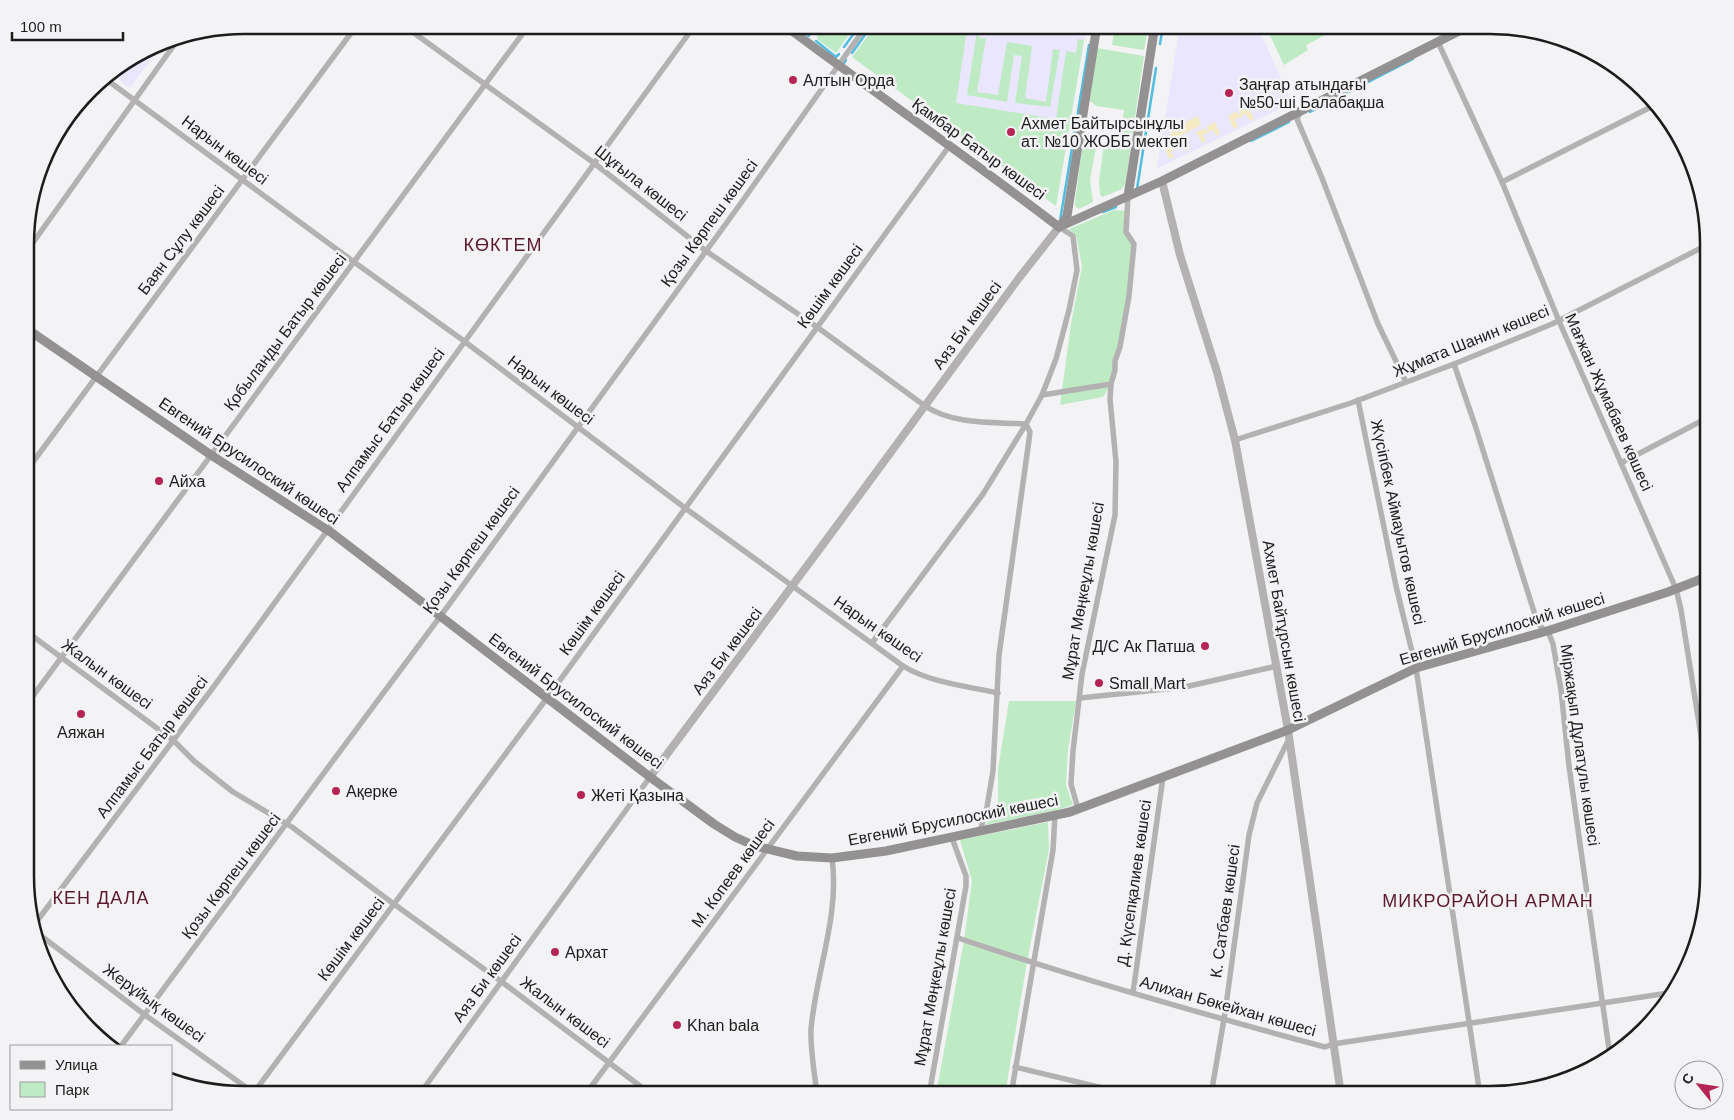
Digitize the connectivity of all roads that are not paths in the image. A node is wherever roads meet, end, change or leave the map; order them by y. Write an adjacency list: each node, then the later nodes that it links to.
1 (350, 34): 20 (street, Баян Сұлу көшесі)
2 (415, 34): 14 (street, Шұғыла көшесі)
3 (522, 34): 14 (street, Қобыланды Батыр көшесі)
4 (688, 34): 19 (street, Алпамыс Батыр көшесі)
5 (796, 34): 12 (main road, Қамбар Батыр көшесі)
6 (859, 34): 12 (street, Қозы Көрпеш көшесі)
7 (1096, 34): 24 (main road)
8 (1154, 34): 23 (main road, Мұрат Мөңкеұлы көшесі)
9 (1454, 34): 10 (main road)
10 (1438, 42): 17 (main road); 22 (street, Мағжан Жұмабаев көшесі)
11 (173, 46): 15 (street)
12 (837, 65): 18 (main road, Қамбар Батыр көшесі); 29 (street, Қозы Көрпеш көшесі)
13 (110, 82): 15 (street, Нарын көшесі)
14 (484, 85): 19 (street, Шұғыла көшесі); 30 (street, Қобыланды Батыр көшесі)
15 (136, 100): 20 (street, Нарын көшесі); 27 (street)
16 (1650, 107): 22 (street)
17 (1300, 112): 21 (main road); 37 (street)
18 (950, 145): 26 (main road, Қамбар Батыр көшесі); 32 (street, Көшім көшесі)
19 (594, 164): 29 (street, Шұғыла көшесі); 34 (street, Алпамыс Батыр көшесі)
20 (242, 180): 30 (street, Нарын көшесі); 36 (street, Баян Сұлу көшесі)
21 (1162, 180): 23 (main road); 45 (street, Ахмет Байтұрсын көшесі)
22 (1502, 182): 31 (street, Мағжан Жұмабаев көшесі)
23 (1128, 196): 25 (main road); 38 (street, Мұрат Мөңкеұлы көшесі)
24 (1069, 207): 25 (main road); 26 (main road)
25 (1078, 218): 26 (main road)
26 (1060, 227): 39 (street); 41 (street, Аяз Би көшесі)
27 (34, 241)
28 (1700, 248): 31 (street, Жұмата Шанин көшесі)
29 (706, 251): 32 (street, Шұғыла көшесі); 44 (street, Қозы Көрпеш көшесі)
30 (354, 262): 34 (street, Нарын көшесі); 46 (street, Қобыланды Батыр көшесі)
31 (1559, 321): 35 (street, Жұмата Шанин көшесі); 48 (street, Мағжан Жұмабаев көшесі)
32 (817, 327): 41 (street, Шұғыла көшесі); 49 (street, Көшім көшесі)
33 (34, 333): 36 (main road, Евгений Брусилоский көшесі)
34 (464, 341): 44 (street, Нарын көшесі); 50 (street, Алпамыс Батыр көшесі)
35 (1454, 364): 37 (street, Жұмата Шанин көшесі); 55 (street, Міржақып Дұлатұлы көшесі)
36 (97, 376): 46 (main road, Евгений Брусилоский көшесі); 47 (street, Баян Сұлу көшесі)
37 (1406, 382): 40 (street, Жұмата Шанин көшесі)
38 (1111, 384): 39 (street); 65 (street, Мұрат Мөңкеұлы көшесі)
39 (1042, 394): 43 (street)
40 (1358, 400): 45 (street, Жұмата Шанин көшесі); 61 (street, Жүсіпбек Аймауытов көшесі)
41 (925, 406): 43 (street, Шұғыла көшесі); 52 (street, Аяз Би көшесі)
42 (1700, 421): 48 (street)
43 (1026, 424): 57 (street); 62 (street)
44 (577, 428): 49 (street, Нарын көшесі); 54 (street, Қозы Көрпеш көшесі)
45 (1235, 440): 60 (street, Ахмет Байтұрсын көшесі)
46 (211, 455): 50 (main road, Евгений Брусилоский көшесі); 58 (street, Қобыланды Батыр көшесі)
47 (34, 461)
48 (1621, 463): 53 (street, Мағжан Жұмабаев көшесі)
49 (685, 508): 52 (street, Нарын көшесі); 64 (street, Көшім көшесі)
50 (327, 530): 54 (main road, Евгений Брусилоский көшесі); 68 (street, Алпамыс Батыр көшесі)
51 (1700, 579): 53 (main road, Евгений Брусилоский көшесі)
52 (793, 586): 57 (street, Нарын көшесі); 69 (street, Аяз Би көшесі)
53 (1676, 589): 55 (main road, Евгений Брусилоский көшесі); 66 (street, Мағжан Жұмабаев көшесі)
54 (440, 616): 64 (main road, Евгений Брусилоский көшесі); 73 (street, Қозы Көрпеш көшесі)
55 (1547, 631): 61 (main road, Евгений Брусилоский көшесі); 86 (street, Міржақып Дұлатұлы көшесі)
56 (34, 637): 58 (street, Жалын көшесі)
57 (872, 643): 59 (street, Нарын көшесі)
58 (61, 658): 63 (street, Қобыланды Батыр көшесі); 68 (street, Жалын көшесі)
59 (903, 666): 62 (street, Нарын көшесі); 76 (street, М. Копеев көшесі)
60 (1277, 666): 65 (street); 67 (street, Ахмет Байтұрсын көшесі)
61 (1416, 668): 67 (main road, Евгений Брусилоский көшесі); 89 (street, Жүсіпбек Аймауытов көшесі)
62 (998, 693): 74 (street)
63 (34, 695)
64 (547, 698): 69 (main road, Евгений Брусилоский көшесі); 78 (street, Көшім көшесі)
65 (1080, 698): 71 (street, Мұрат Мөңкеұлы көшесі)
66 (1700, 734)
67 (1289, 735): 70 (main road, Евгений Брусилоский көшесі); 88 (street, К. Сатбаев көшесі); 90 (street, Ахмет Байтұрсын көшесі)
68 (173, 740): 73 (street, Жалын көшесі); 79 (street, Алпамыс Батыр көшесі)
69 (650, 777): 76 (main road, Евгений Брусилоский көшесі); 83 (street, Аяз Би көшесі)
70 (1163, 777): 71 (main road, Евгений Брусилоский көшесі); 84 (street, Д. Күсепқалиев көшесі)
71 (1078, 809): 72 (main road, Евгений Брусилоский көшесі)
72 (1055, 815): 74 (main road, Евгений Брусилоский көшесі); 82 (street)
73 (286, 824): 78 (street, Жалын көшесі); 87 (street, Қозы Көрпеш көшесі)
74 (980, 831): 75 (main road, Евгений Брусилоский көшесі)
75 (952, 838): 77 (main road, Евгений Брусилоский көшесі); 81 (street, Мұрат Мөңкеұлы көшесі)
76 (768, 850): 77 (main road, Евгений Брусилоский көшесі); 93 (street, М. Копеев көшесі)
77 (832, 858): 100 (street)
78 (394, 905): 83 (street, Жалын көшесі); 96 (street, Көшім көшесі)
79 (39, 920)
80 (43, 938): 87 (street, Жерұйық көшесі)
81 (958, 938): 82 (street, Алихан Бөкейхан көшесі); 101 (street, Мұрат Мөңкеұлы көшесі)
82 (1033, 964): 84 (street, Алихан Бөкейхан көшесі); 94 (street)
83 (502, 982): 93 (street, Жалын көшесі); 97 (street, Аяз Би көшесі)
84 (1133, 993): 88 (street, Алихан Бөкейхан көшесі)
85 (1665, 994): 86 (street, Алихан Бөкейхан көшесі)
86 (1602, 1003): 89 (street, Алихан Бөкейхан көшесі); 92 (street, Міржақып Дұлатұлы көшесі)
87 (145, 1015): 91 (street, Қозы Көрпеш көшесі); 95 (street, Жерұйық көшесі)
88 (1224, 1020): 90 (street, Алихан Бөкейхан көшесі); 104 (street, К. Сатбаев көшесі)
89 (1469, 1024): 90 (street, Алихан Бөкейхан көшесі); 106 (street, Жүсіпбек Аймауытов көшесі)
90 (1333, 1044): 105 (street, Ахмет Байтұрсын көшесі)
91 (121, 1045)
92 (1609, 1050)
93 (609, 1063): 98 (street, М. Копеев көшесі); 99 (street, Жалын көшесі)
94 (1015, 1067): 102 (street); 103 (street)
95 (243, 1086)
96 (260, 1086)
97 (426, 1086)
98 (592, 1086)
99 (640, 1086)
100 (816, 1086)
101 (931, 1086)
102 (1012, 1086)
103 (1089, 1086)
104 (1213, 1086)
105 (1340, 1086)
106 (1479, 1086)

